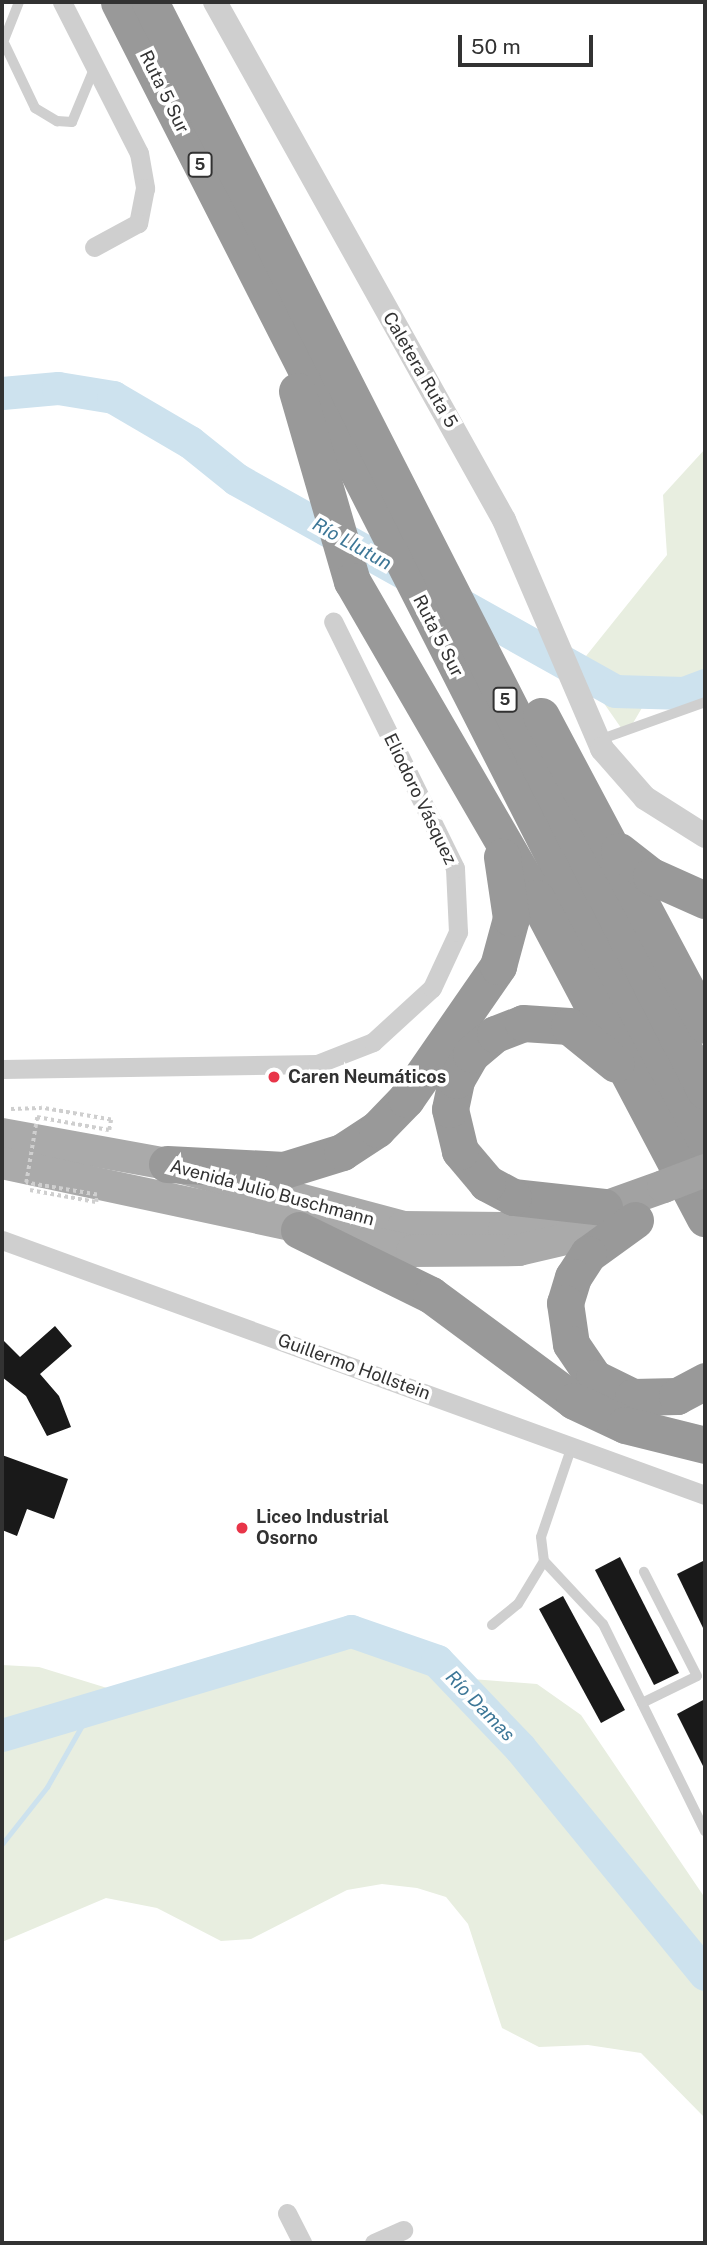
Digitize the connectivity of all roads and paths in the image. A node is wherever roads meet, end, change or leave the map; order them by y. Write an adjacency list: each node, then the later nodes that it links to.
1 (19, 2): 6 (lane)
2 (62, 2): 7 (street)
3 (119, 2): 9 (highway, Ruta 5 Sur / 5)
4 (150, 2): 9 (highway, Ruta 5 Sur / 5)
5 (215, 2): 12 (street, Caletera Ruta 5)
6 (3, 45): 7 (lane)
7 (95, 67): 8 (street)
8 (94, 247)
9 (295, 318): 13 (highway); 14 (highway); 19 (highway, Ruta 5 Sur / 5); 23 (highway, Ruta 5 Sur / 5)
10 (332, 621): 18 (street, Eliodoro Vásquez)
11 (705, 702): 12 (lane)
12 (600, 745): 15 (street, Caletera Ruta 5)
13 (484, 807): 20 (highway); 25 (highway)
14 (604, 834): 16 (highway); 17 (highway)
15 (705, 836)
16 (705, 900)
17 (705, 1025)
18 (2, 1069)
19 (705, 1091)
20 (642, 1093): 29 (highway); 30 (highway)
21 (2, 1109): 27 (path, bridge)
22 (2, 1134): 25 (main road, Avenida Julio Buschmann)
23 (705, 1154)
24 (2, 1163): 31 (main road, Avenida Julio Buschmann)
25 (167, 1164): 30 (main road, Avenida Julio Buschmann)
26 (705, 1170): 29 (highway, bridge)
27 (30, 1191)
28 (705, 1194): 29 (highway)
29 (681, 1203): 30 (highway, Avenida Julio Buschmann)
30 (620, 1213): 31 (main road, Avenida Julio Buschmann); 33 (highway)
31 (299, 1230): 35 (highway)
32 (2, 1240): 34 (street, Guillermo Hollstein)
33 (705, 1381)
34 (572, 1446): 36 (street, Guillermo Hollstein); 37 (lane)
35 (705, 1446)
36 (705, 1495)
37 (544, 1561): 39 (lane); 40 (lane)
38 (644, 1572): 40 (lane)
39 (492, 1625)
40 (642, 1703): 41 (lane)
41 (705, 1831)
42 (287, 2213): 44 (street)
43 (403, 2230): 45 (street)
44 (302, 2243)
45 (374, 2243)

